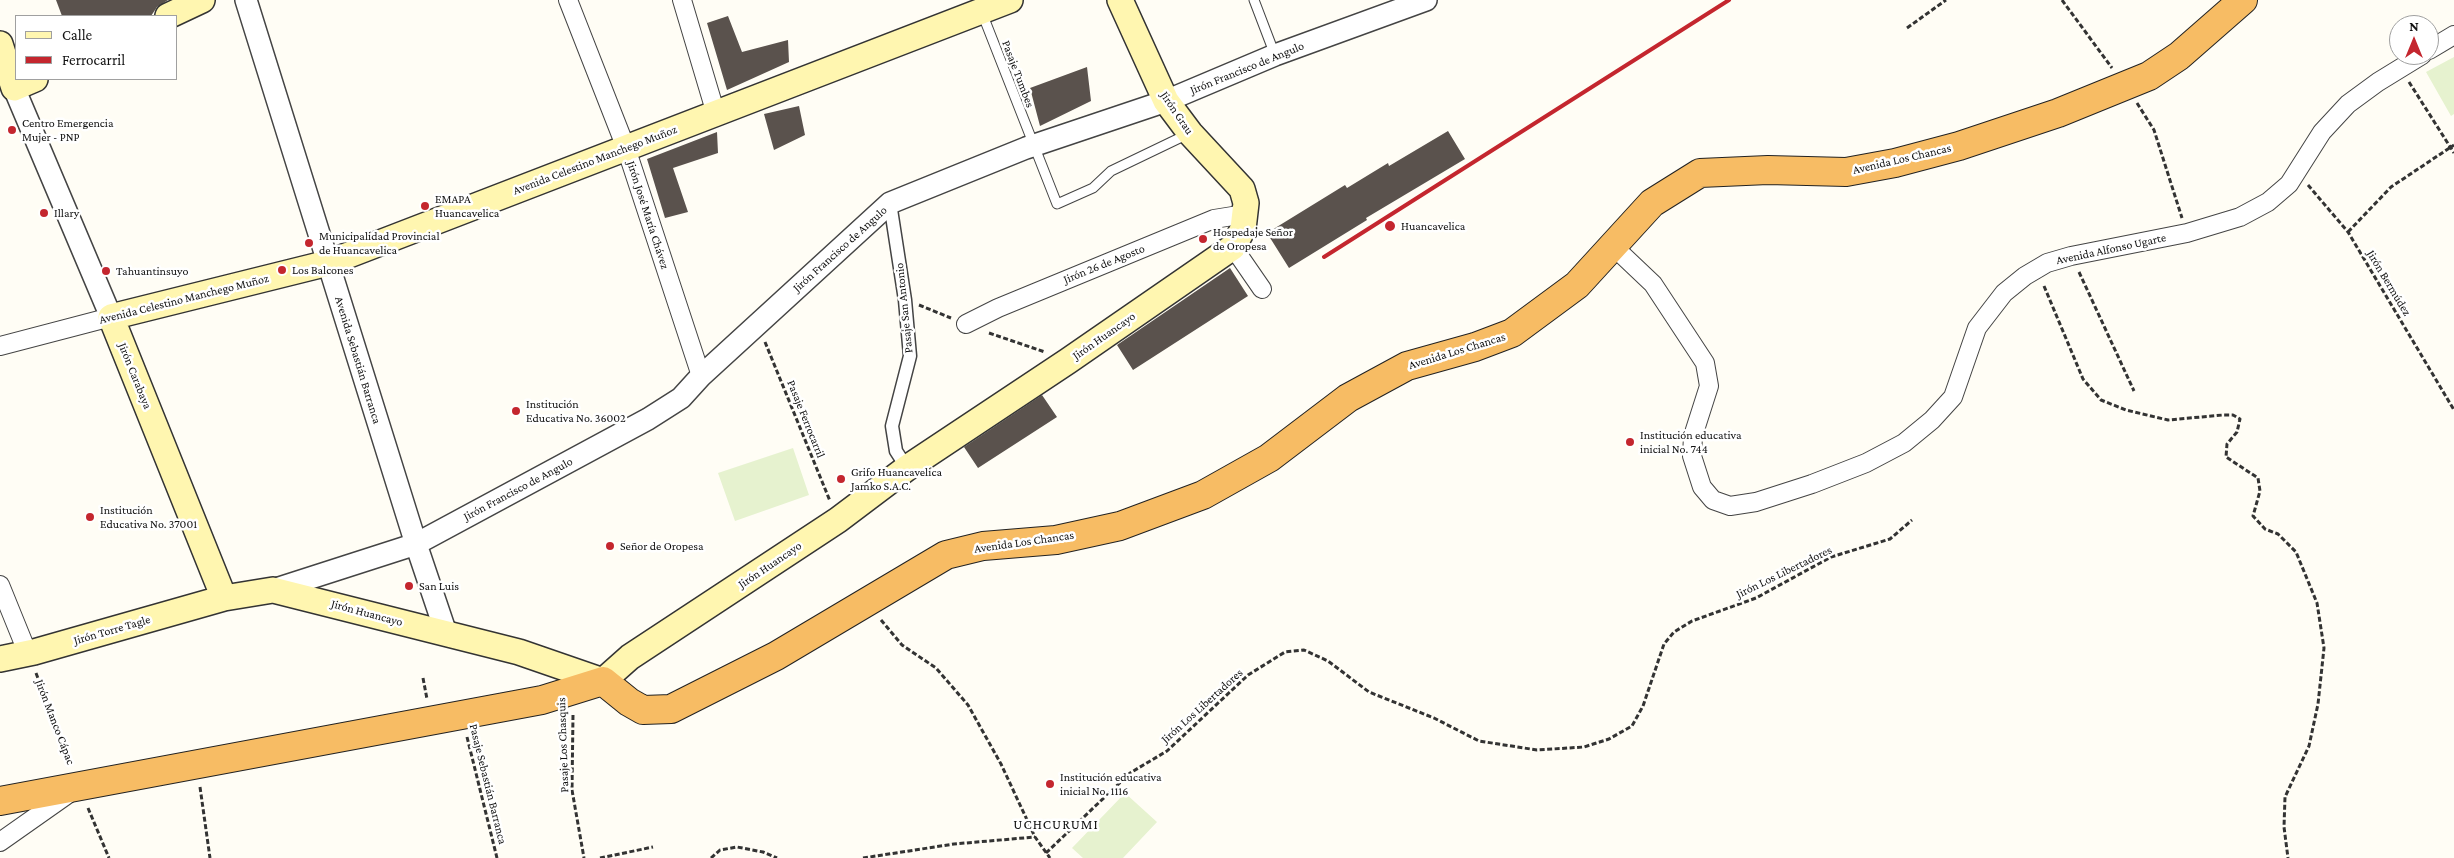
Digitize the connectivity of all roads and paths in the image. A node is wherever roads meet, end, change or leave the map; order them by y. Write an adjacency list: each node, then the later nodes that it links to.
1 (202, 0): 14 (main road)
2 (246, 0): 39 (street, Avenida Sebastián Barranca)
3 (568, 0): 29 (street, Jirón José María Chávez)
4 (682, 0): 25 (street)
5 (1010, 0): 13 (main road, Avenida Celestino Manchego Muñoz)
6 (1120, 0): 24 (main road, Jirón Grau)
7 (1254, 0): 19 (lane)
8 (1426, 0): 12 (street, Jirón Francisco de Angulo)
9 (1946, 0): 15 (path)
10 (2062, 0): 22 (path)
11 (2243, 0): 22 (highway, Avenida Los Chancas)
12 (1401, 4): 19 (street, Jirón Francisco de Angulo)
13 (979, 5): 25 (main road, Avenida Celestino Manchego Muñoz); 27 (lane, Pasaje Tumbes)
14 (170, 15)
15 (1906, 28)
16 (2454, 35): 18 (street)
17 (0, 44): 23 (main road, Jirón Carabaya)
18 (2439, 44)
19 (1275, 55): 24 (street, Jirón Francisco de Angulo)
20 (2405, 65): 21 (street, Avenida Alfonso Ugarte)
21 (2400, 68): 28 (path); 31 (street, Avenida Alfonso Ugarte)
22 (2126, 86): 35 (path); 37 (highway, Avenida Los Chancas)
23 (16, 87): 42 (street, Jirón Carabaya)
24 (1166, 101): 26 (main road, Jirón Grau); 27 (street, Jirón Francisco de Angulo)
25 (716, 114): 29 (main road, Avenida Celestino Manchego Muñoz)
26 (1190, 133): 27 (lane, Pasaje Tumbes); 33 (main road, Jirón Grau)
27 (1032, 146): 32 (street, Jirón Francisco de Angulo)
28 (2452, 146): 30 (path); 34 (path)
29 (626, 148): 39 (main road, Avenida Celestino Manchego Muñoz); 46 (street, Jirón José María Chávez)
30 (2454, 153)
31 (2297, 172): 34 (path, Jirón Bermúdez); 35 (street, Avenida Alfonso Ugarte)
32 (890, 203): 43 (street, Jirón Francisco de Angulo); 49 (street, Pasaje San Antonio)
33 (1245, 214): 36 (main road, Jirón Huancayo); 44 (street, Jirón 26 de Agosto)
34 (2348, 232): 48 (path, Jirón Bermúdez)
35 (2187, 233): 38 (street, Avenida Alfonso Ugarte)
36 (1232, 246): 41 (street); 49 (main road, Jirón Huancayo)
37 (1614, 247): 40 (street, Avenida Alfonso Ugarte); 56 (highway, Avenida Los Chancas)
38 (2071, 256): 40 (street, Avenida Alfonso Ugarte); 47 (path)
39 (328, 263): 42 (main road, Avenida Celestino Manchego Muñoz); 52 (street, Avenida Sebastián Barranca)
40 (2036, 269): 79 (path)
41 (1262, 289)
42 (111, 317): 45 (street, Avenida Celestino Manchego Muñoz); 55 (main road, Jirón Carabaya)
43 (758, 324): 46 (street, Jirón Francisco de Angulo); 50 (path, Pasaje Ferrocarril)
44 (966, 324)
45 (0, 346)
46 (701, 376): 52 (street, Jirón Francisco de Angulo)
47 (2134, 391)
48 (2454, 410)
49 (907, 468): 50 (main road, Jirón Huancayo)
50 (838, 520): 60 (main road, Jirón Huancayo)
51 (1912, 520): 69 (path, Jirón Los Libertadores)
52 (416, 544): 54 (street); 57 (street, Avenida Sebastián Barranca)
53 (0, 585): 58 (street)
54 (273, 590): 55 (main road, Jirón Huancayo); 57 (main road, Jirón Huancayo)
55 (224, 598): 58 (main road, Jirón Torre Tagle)
56 (868, 601): 60 (highway, Avenida Los Chancas); 66 (path)
57 (446, 633): 60 (main road, Jirón Huancayo)
58 (28, 654): 59 (main road, Jirón Torre Tagle); 64 (path, Jirón Manco Cápac)
59 (0, 659)
60 (603, 681): 61 (highway)
61 (570, 691): 62 (highway); 73 (path, Pasaje Los Chasquis)
62 (462, 714): 64 (highway); 72 (path, Pasaje Sebastián Barranca)
63 (200, 782): 71 (path)
64 (80, 786): 65 (highway); 67 (street); 70 (path, Jirón Manco Cápac)
65 (0, 801)
66 (1034, 837): 69 (path); 77 (path)
67 (0, 842)
68 (653, 847): 74 (path)
69 (1046, 852): 78 (path)
70 (109, 858)
71 (210, 858)
72 (497, 858)
73 (584, 858)
74 (600, 858)
75 (712, 858): 76 (path)
76 (777, 858)
77 (863, 858)
78 (1050, 858)
79 (2288, 858)

